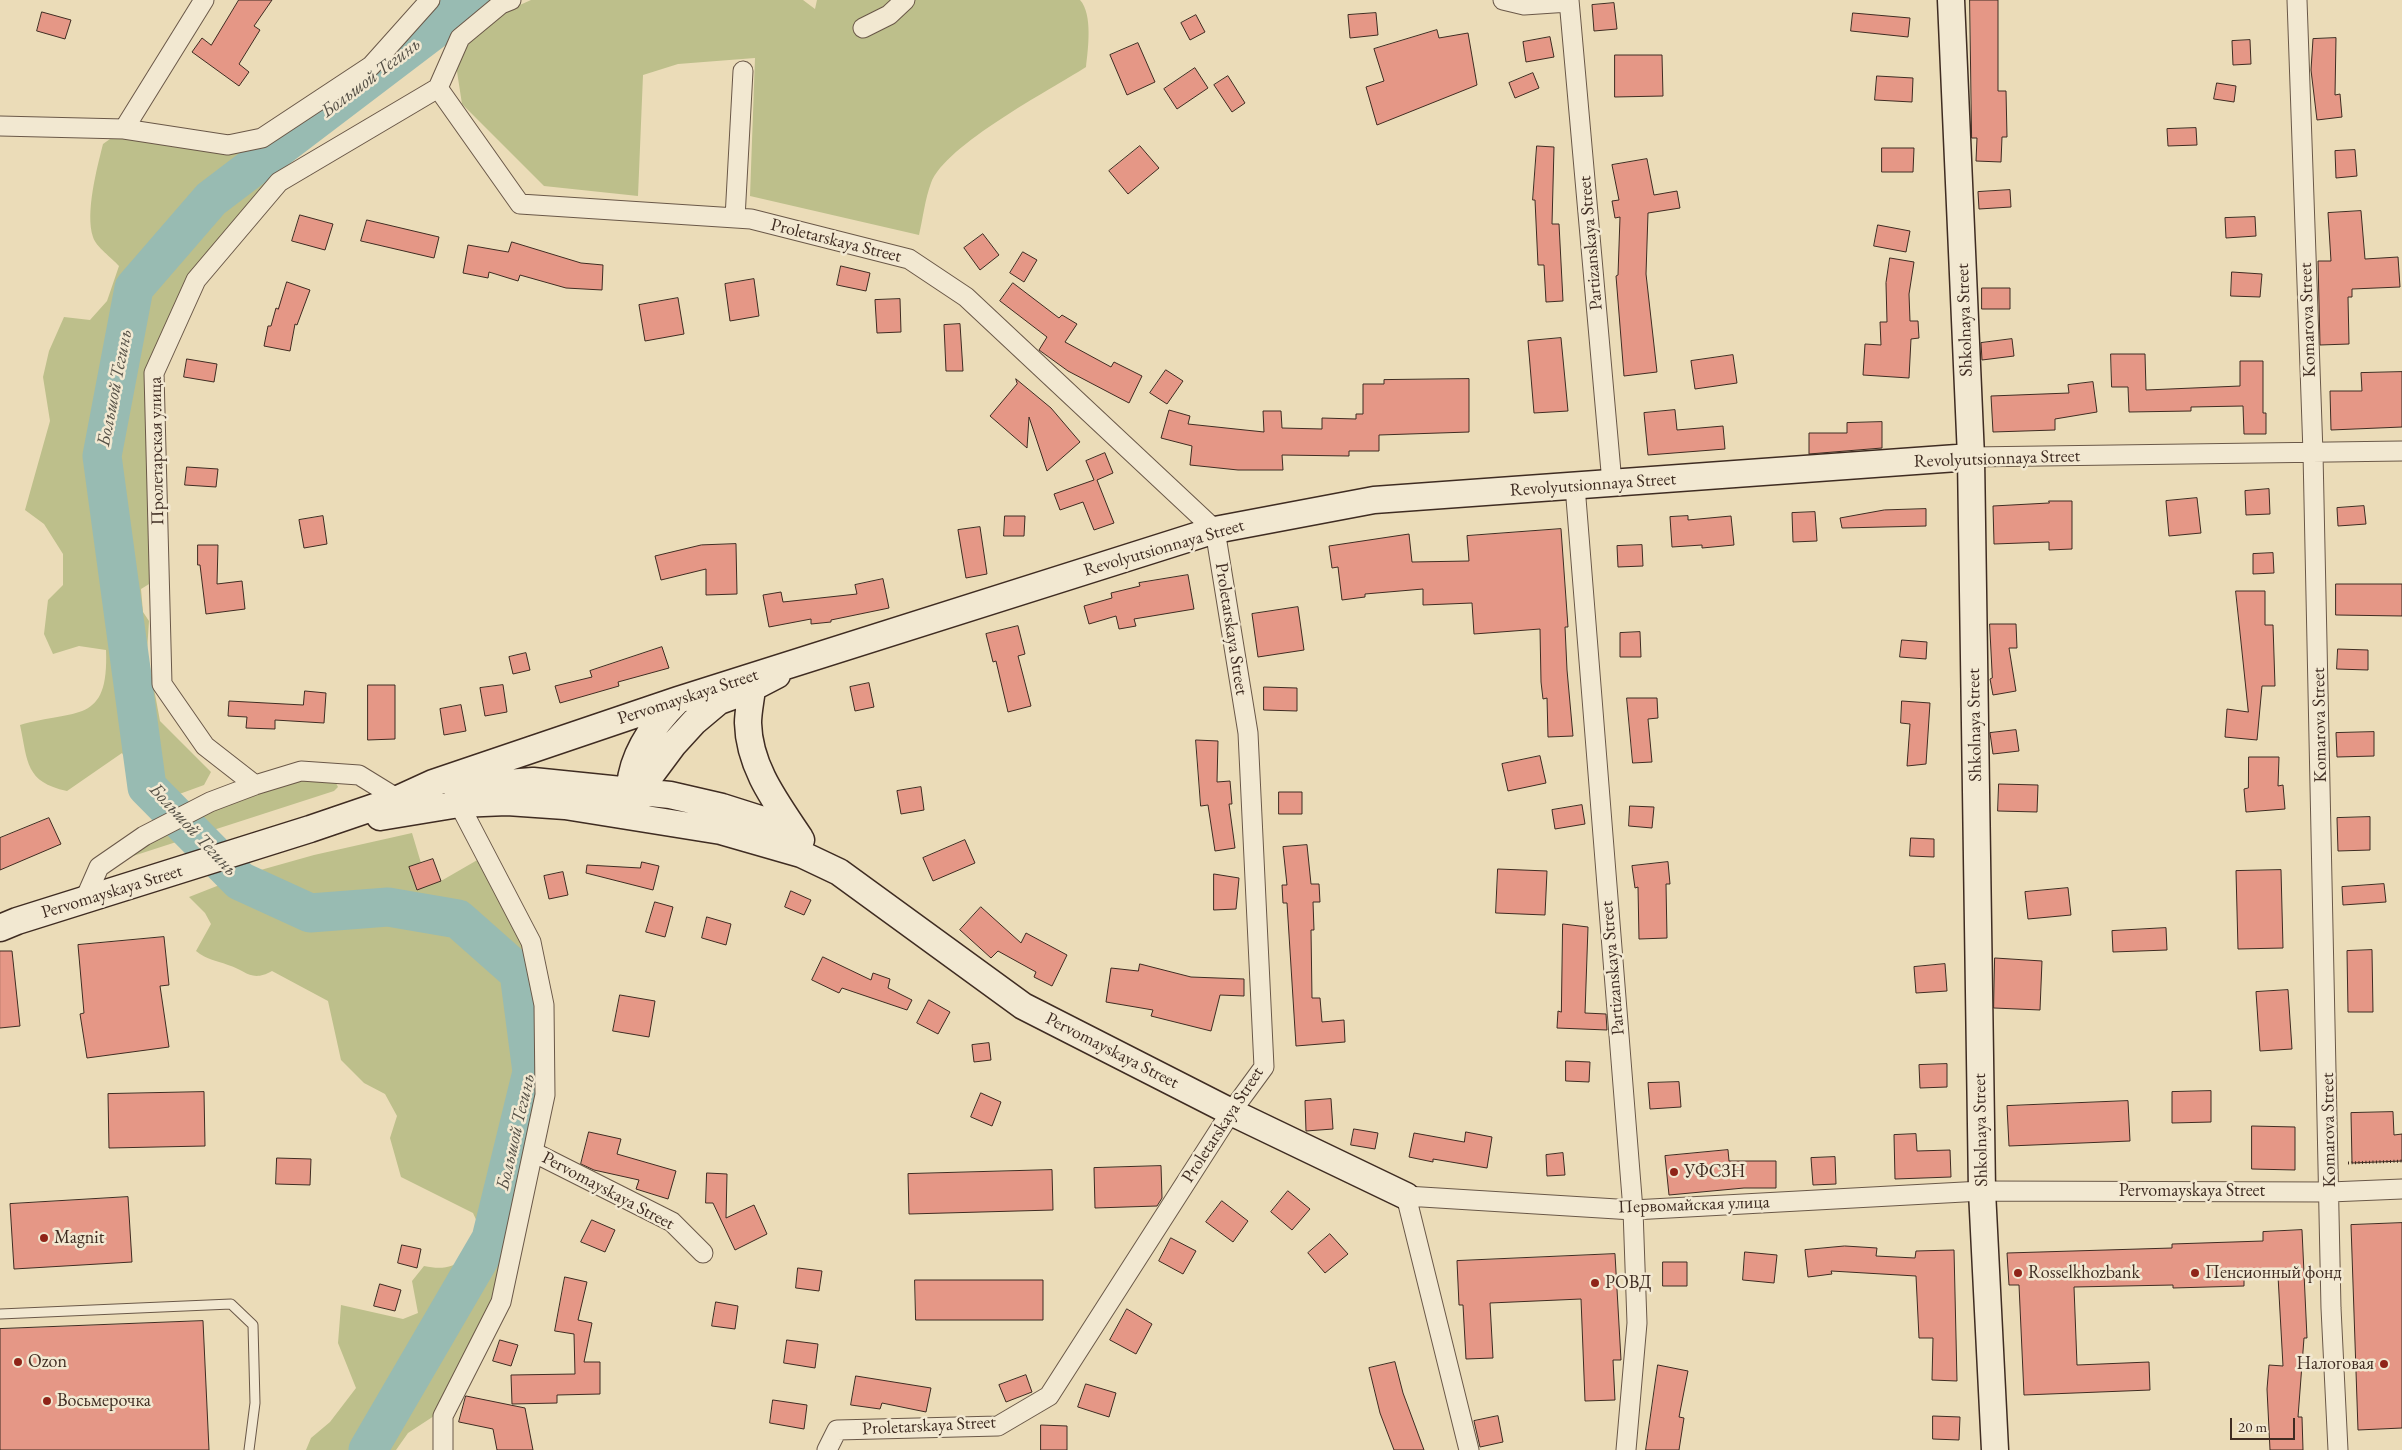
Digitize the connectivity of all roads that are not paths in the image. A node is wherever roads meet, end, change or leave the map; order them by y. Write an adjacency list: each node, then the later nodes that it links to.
1 (204, 0): 13 (street)
2 (430, 0): 13 (street)
3 (511, 0): 11 (street)
4 (905, 0): 9 (street)
5 (1503, 0): 8 (street, Partizanskaya Street)
6 (1951, 0): 17 (street, Shkolnaya Street)
7 (2296, 0): 16 (street, Komarova Street)
8 (1569, 1): 18 (street, Partizanskaya Street)
9 (863, 28)
10 (743, 71): 14 (street)
11 (438, 88): 14 (street, Proletarskaya Street); 24 (street, Пролетарская улица)
12 (0, 126): 13 (street)
13 (124, 129)
14 (735, 218): 20 (street, Proletarskaya Street)
15 (2402, 451): 16 (street, Revolyutsionnaya Street)
16 (2313, 454): 17 (street, Revolyutsionnaya Street); 38 (street, Komarova Street)
17 (1971, 457): 18 (street, Revolyutsionnaya Street); 37 (street, Shkolnaya Street)
18 (1612, 483): 19 (street, Revolyutsionnaya Street)
19 (1575, 486): 20 (street, Revolyutsionnaya Street); 40 (street, Partizanskaya Street)
20 (1215, 530): 21 (street, Revolyutsionnaya Street); 34 (street, Proletarskaya Street)
21 (806, 658): 22 (street, Pervomayskaya Street); 23 (street, Pervomayskaya Street)
22 (752, 688): 25 (street); 31 (street, Pervomayskaya Street)
23 (678, 700): 25 (street); 26 (street, Pervomayskaya Street)
24 (254, 784): 26 (street); 32 (street)
25 (633, 792): 26 (street); 28 (street); 29 (street); 31 (street)
26 (398, 798): 30 (street, Pervomayskaya Street)
27 (459, 804): 28 (street, Pervomayskaya Street); 30 (street, Pervomayskaya Street); 35 (street, Pervomayskaya Street)
28 (590, 810): 29 (street, Pervomayskaya Street)
29 (688, 825): 31 (street, Pervomayskaya Street)
30 (310, 829): 32 (street, Pervomayskaya Street)
31 (801, 847): 34 (street, Pervomayskaya Street)
32 (84, 901): 33 (street, Pervomayskaya Street)
33 (0, 928)
34 (1231, 1112): 39 (street, Pervomayskaya Street); 45 (street, Proletarskaya Street)
35 (533, 1152): 41 (street, Pervomayskaya Street); 44 (street, Pervomayskaya Street)
36 (2402, 1189): 38 (street, Pervomayskaya Street)
37 (1982, 1191): 38 (street, Pervomayskaya Street); 40 (street, Первомайская улица); 48 (street, Shkolnaya Street)
38 (2330, 1192): 49 (street, Komarova Street)
39 (1406, 1196): 40 (street, Первомайская улица); 46 (street)
40 (1633, 1210): 47 (street, Partizanskaya Street)
41 (703, 1253)
42 (0, 1314): 43 (lane)
43 (249, 1450)
44 (442, 1450)
45 (828, 1450)
46 (1469, 1450)
47 (1626, 1450)
48 (1996, 1450)
49 (2338, 1450)

